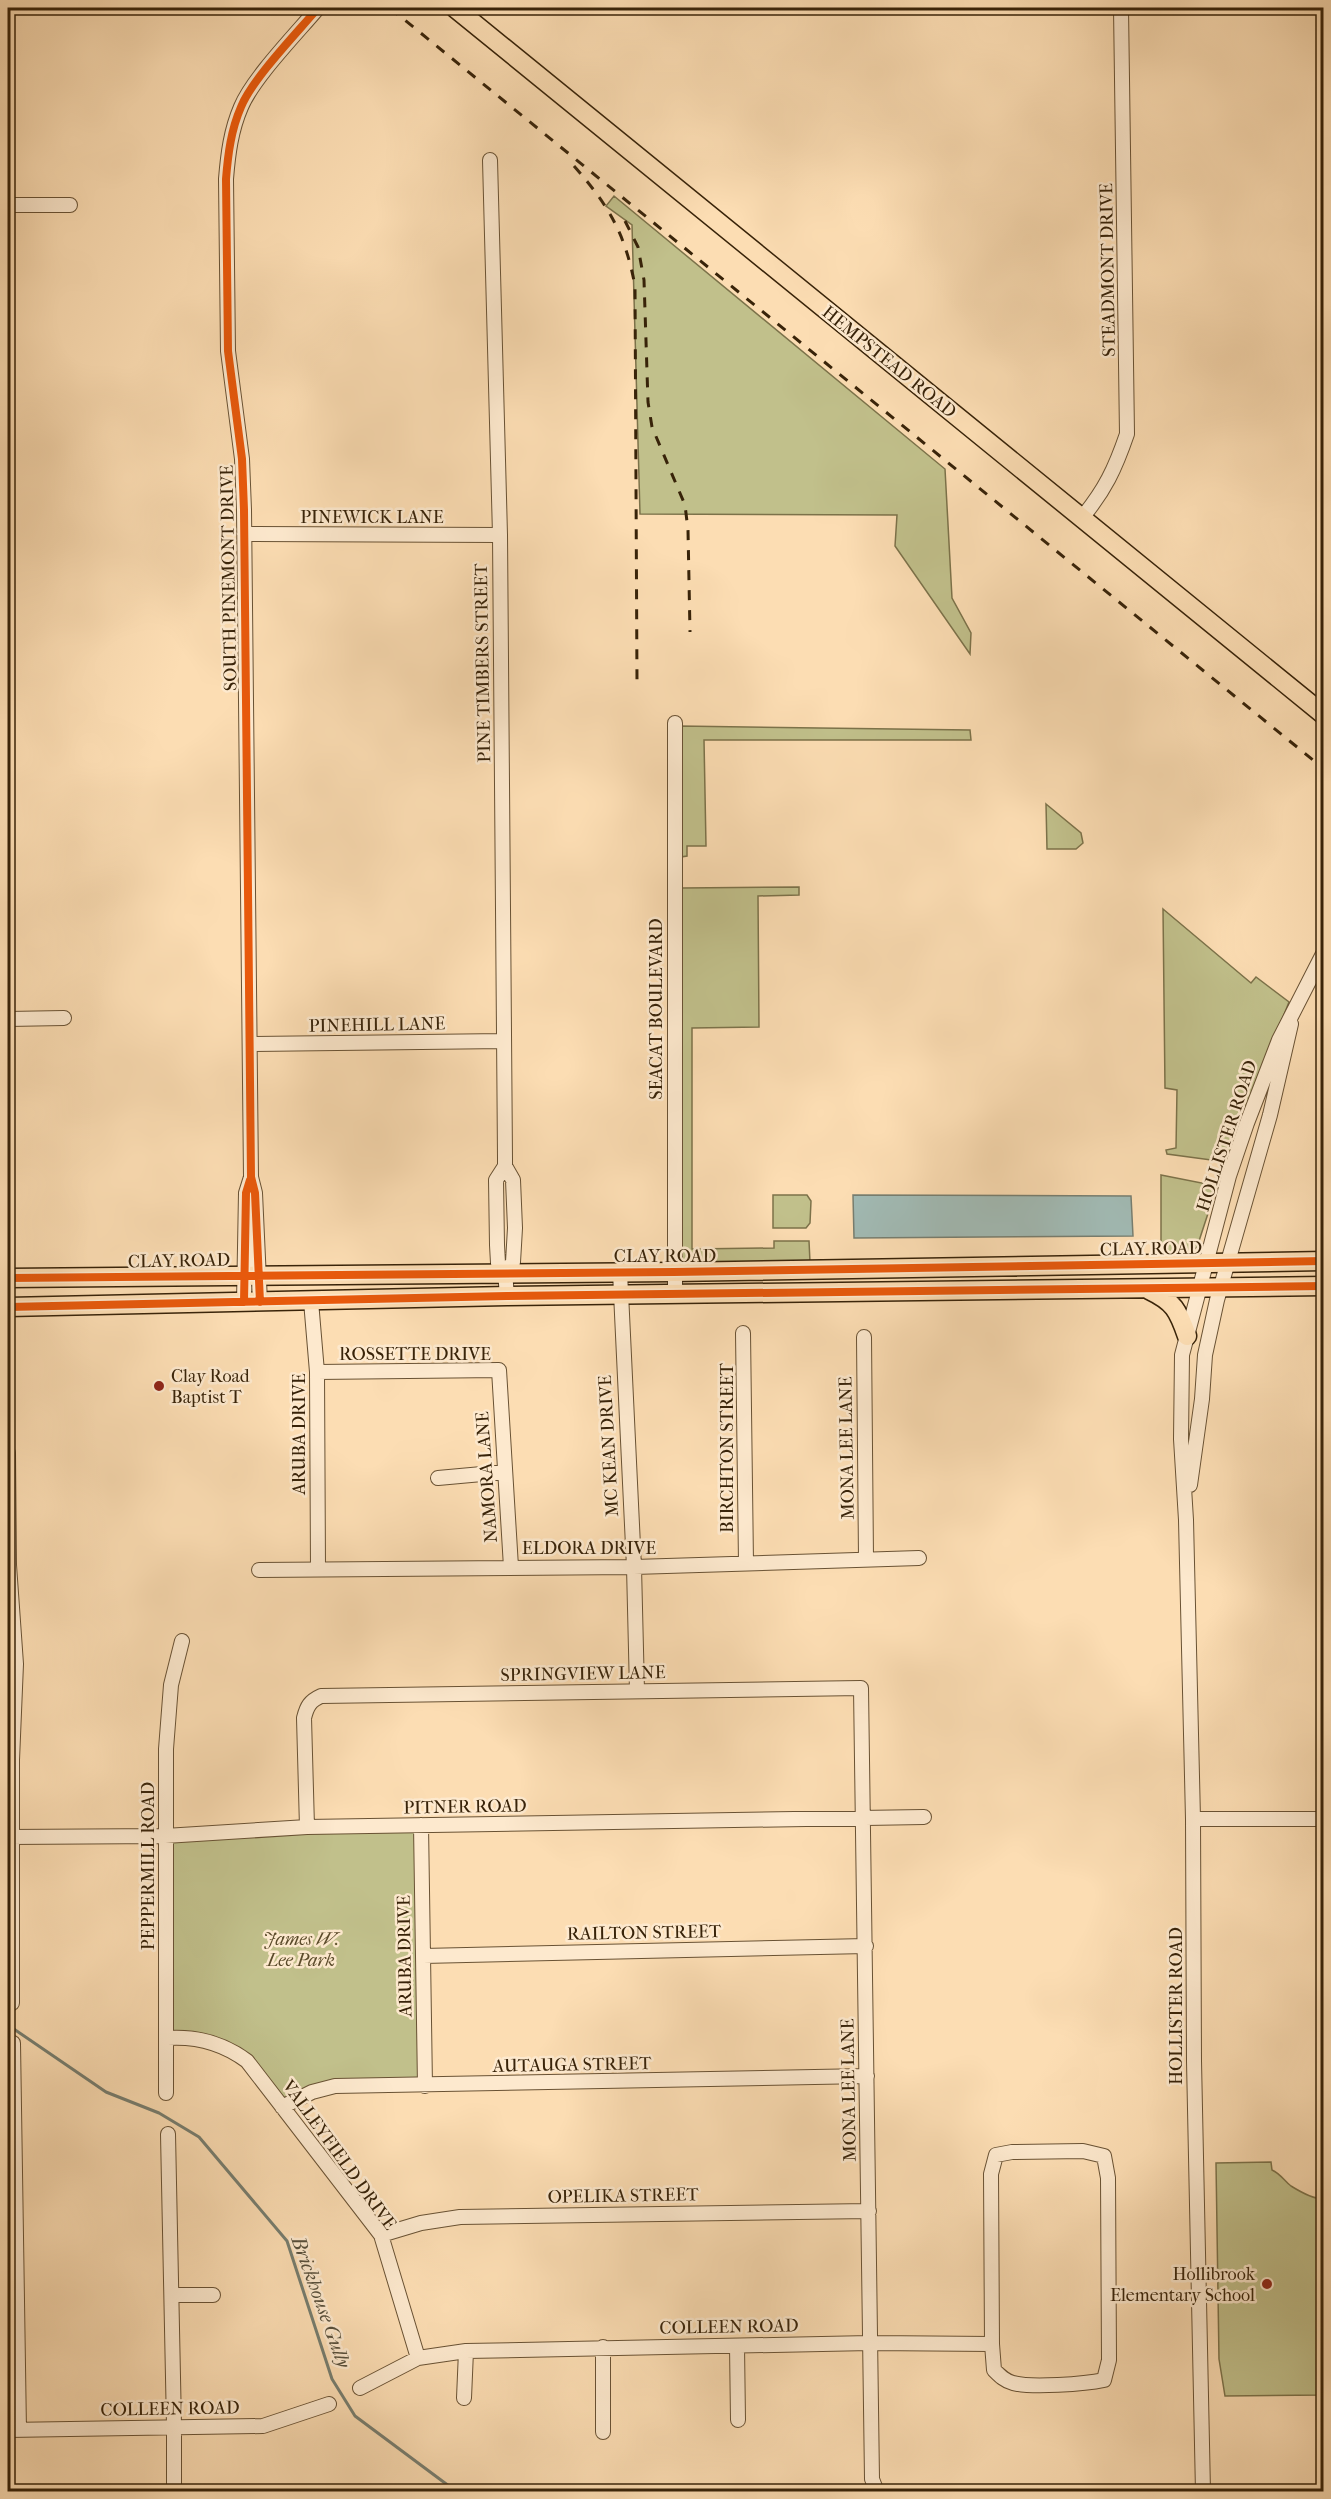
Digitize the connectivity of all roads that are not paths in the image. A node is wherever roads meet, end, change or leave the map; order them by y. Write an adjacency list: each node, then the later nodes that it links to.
1 (318, 8): 8 (street, SOUTH PINEMONT DRIVE)
2 (455, 8): 7 (main road, HEMPSTEAD ROAD)
3 (1121, 8): 7 (street, STEADMONT DRIVE)
4 (490, 160): 9 (street, PINE TIMBERS STREET)
5 (8, 205): 6 (street)
6 (70, 205)
7 (1081, 519): 10 (main road, HEMPSTEAD ROAD)
8 (244, 534): 9 (street, PINEWICK LANE); 17 (street, SOUTH PINEMONT DRIVE)
9 (500, 535): 16 (street, PINE TIMBERS STREET)
10 (1323, 715)
11 (675, 723): 27 (street, SEACAT BOULEVARD)
12 (1323, 952): 13 (street, HOLLISTER ROAD)
13 (1293, 1016): 18 (street, HOLLISTER ROAD); 19 (street, HOLLISTER ROAD)
14 (64, 1018): 15 (street)
15 (8, 1019)
16 (504, 1041): 17 (street, PINEHILL LANE); 25 (street, PINE TIMBERS STREET)
17 (250, 1044): 28 (street, SOUTH PINEMONT DRIVE)
18 (1247, 1123): 19 (street); 22 (street, HOLLISTER ROAD)
19 (1266, 1129): 21 (street, HOLLISTER ROAD)
20 (1323, 1261): 21 (main road, CLAY ROAD)
21 (1227, 1262): 22 (main road, CLAY ROAD); 32 (street, HOLLISTER ROAD)
22 (1206, 1263): 23 (main road, CLAY ROAD); 31 (street, HOLLISTER ROAD)
23 (1033, 1266): 24 (main road, CLAY ROAD); 34 (main road)
24 (824, 1269): 27 (main road, CLAY ROAD); 35 (main road)
25 (505, 1272): 26 (main road, CLAY ROAD); 28 (main road, CLAY ROAD); 37 (street, PINE TIMBERS STREET)
26 (620, 1272): 27 (main road, CLAY ROAD); 38 (street, MC KEAN DRIVE)
27 (674, 1272): 36 (street, SEACAT BOULEVARD)
28 (251, 1276): 29 (main road, CLAY ROAD); 40 (street, SOUTH PINEMONT DRIVE)
29 (8, 1278)
30 (1323, 1286): 32 (main road)
31 (1200, 1287): 32 (main road); 33 (main road); 43 (street, HOLLISTER ROAD)
32 (1220, 1287): 48 (street, HOLLISTER ROAD)
33 (1144, 1288): 34 (main road); 43 (main road)
34 (1034, 1289): 35 (main road)
35 (825, 1293): 36 (main road)
36 (675, 1295): 38 (main road)
37 (507, 1296): 38 (main road); 39 (main road)
38 (621, 1296): 57 (street, MC KEAN DRIVE)
39 (311, 1301): 40 (main road); 45 (street, ARUBA DRIVE)
40 (252, 1302): 41 (main road)
41 (8, 1307)
42 (743, 1333): 55 (street, BIRCHTON STREET)
43 (1187, 1336): 47 (street, HOLLISTER ROAD)
44 (864, 1337): 54 (street, MONA LEE LANE)
45 (317, 1372): 46 (street, ROSSETTE DRIVE); 58 (street, ARUBA DRIVE)
46 (500, 1385): 50 (street, NAMORA LANE)
47 (1182, 1397): 48 (street); 52 (street, HOLLISTER ROAD)
48 (1202, 1399): 52 (street, HOLLISTER ROAD)
49 (8, 1453): 70 (street)
50 (504, 1472): 51 (street); 56 (street, NAMORA LANE)
51 (438, 1478)
52 (1186, 1520): 66 (street, HOLLISTER ROAD)
53 (919, 1558): 54 (street, ELDORA DRIVE)
54 (867, 1559): 55 (street, ELDORA DRIVE)
55 (746, 1563): 57 (street, ELDORA DRIVE)
56 (511, 1567): 57 (street, ELDORA DRIVE); 58 (street, ELDORA DRIVE)
57 (634, 1567): 62 (street, MC KEAN DRIVE)
58 (318, 1568): 59 (street, ELDORA DRIVE)
59 (259, 1570)
60 (182, 1641): 69 (street, PEPPERMILL ROAD)
61 (861, 1688): 62 (street, SPRINGVIEW LANE); 63 (street, MONA LEE LANE)
62 (637, 1691): 68 (street, SPRINGVIEW LANE)
63 (863, 1817): 64 (street, PITNER ROAD); 67 (street, PITNER ROAD); 71 (street, MONA LEE LANE)
64 (924, 1817)
65 (1323, 1819): 66 (street)
66 (1193, 1820): 100 (street, HOLLISTER ROAD)
67 (421, 1826): 68 (street, PITNER ROAD); 72 (street, ARUBA DRIVE)
68 (307, 1827): 69 (street, PITNER ROAD)
69 (165, 1836): 70 (street, PITNER ROAD); 74 (street, PEPPERMILL ROAD)
70 (9, 1837): 73 (street)
71 (866, 1946): 72 (street, RAILTON STREET); 76 (street, MONA LEE LANE)
72 (423, 1956): 77 (street, ARUBA DRIVE)
73 (12, 2002)
74 (167, 2038): 78 (street, PEPPERMILL ROAD); 79 (street, VALLEYFIELD DRIVE)
75 (13, 2043): 96 (street)
76 (867, 2076): 77 (street, AUTAUGA STREET); 81 (street, MONA LEE LANE)
77 (425, 2086): 79 (street, AUTAUGA STREET)
78 (166, 2093)
79 (282, 2107): 82 (street, VALLEYFIELD DRIVE)
80 (168, 2134): 83 (street)
81 (869, 2211): 82 (street, OPELIKA STREET); 85 (street, MONA LEE LANE)
82 (381, 2235): 90 (street, VALLEYFIELD DRIVE)
83 (172, 2295): 84 (street); 95 (street)
84 (213, 2295)
85 (870, 2343): 86 (street, COLLEEN ROAD); 87 (street, COLLEEN ROAD); 99 (street, MONA LEE LANE)
86 (992, 2344): 86 (street)
87 (737, 2346): 88 (street, COLLEEN ROAD); 94 (street)
88 (603, 2347): 89 (street, COLLEEN ROAD); 97 (street)
89 (466, 2351): 90 (street, COLLEEN ROAD); 92 (street)
90 (418, 2358): 91 (street, COLLEEN ROAD)
91 (360, 2388)
92 (464, 2398)
93 (329, 2404): 95 (street, COLLEEN ROAD)
94 (738, 2420)
95 (174, 2426): 96 (street, COLLEEN ROAD); 98 (street)
96 (13, 2430)
97 (603, 2432)
98 (174, 2492)
99 (877, 2492)
100 (1203, 2492)

